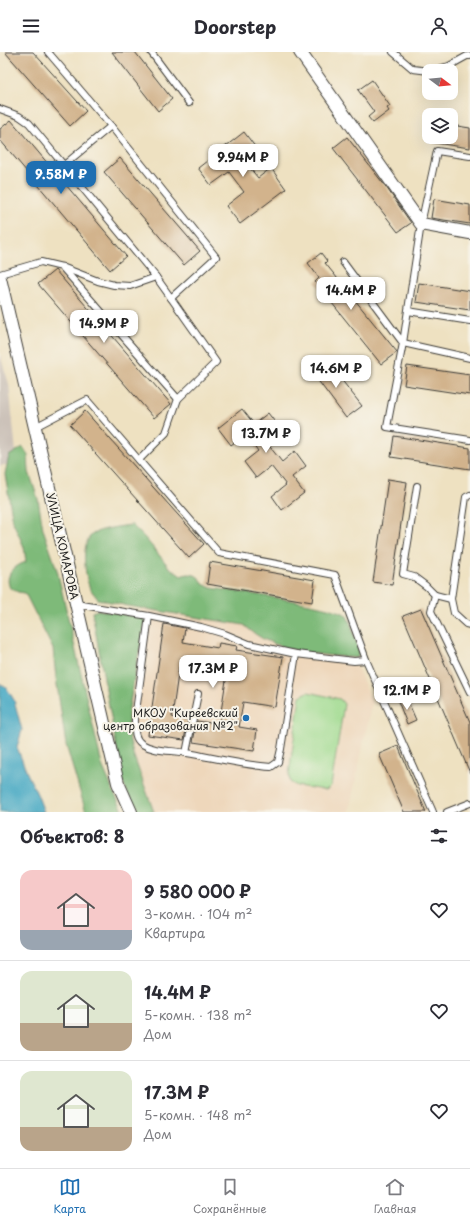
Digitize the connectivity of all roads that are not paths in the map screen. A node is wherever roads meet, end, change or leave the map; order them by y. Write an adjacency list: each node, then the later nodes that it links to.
1 (48, 52): 10 (lane)
2 (150, 52): 8 (lane)
3 (300, 52): 13 (street)
4 (393, 52): 7 (lane)
5 (470, 56): 6 (lane)
6 (453, 64)
7 (422, 70)
8 (189, 103)
9 (0, 109): 12 (lane)
10 (111, 126): 12 (lane); 20 (lane)
11 (470, 156): 13 (lane)
12 (64, 165): 18 (lane)
13 (421, 224): 14 (street); 21 (lane)
14 (470, 233)
15 (343, 262): 23 (lane)
16 (62, 267): 17 (lane); 18 (lane); 25 (lane)
17 (0, 274)
18 (156, 277): 20 (lane)
19 (0, 278): 26 (street, УЛИЦА КОМАРОВА)
20 (171, 298): 25 (lane)
21 (408, 311): 22 (lane); 23 (lane)
22 (470, 321)
23 (404, 343): 24 (lane); 27 (lane)
24 (470, 358)
25 (178, 399): 28 (lane)
26 (35, 427): 28 (lane); 33 (street, УЛИЦА КОМАРОВА)
27 (470, 440)
28 (139, 460): 37 (lane)
29 (417, 486): 31 (lane)
30 (470, 495): 32 (lane)
31 (435, 596): 32 (lane); 38 (lane)
32 (451, 599): 35 (lane)
33 (76, 604): 34 (lane); 42 (street, УЛИЦА КОМАРОВА)
34 (149, 616): 36 (lane); 40 (lane)
35 (470, 625)
36 (296, 654): 37 (lane); 40 (lane)
37 (366, 660): 43 (lane)
38 (470, 692)
39 (198, 694): 40 (lane)
40 (186, 753)
41 (470, 803): 44 (lane)
42 (131, 812)
43 (433, 812)
44 (447, 812)

